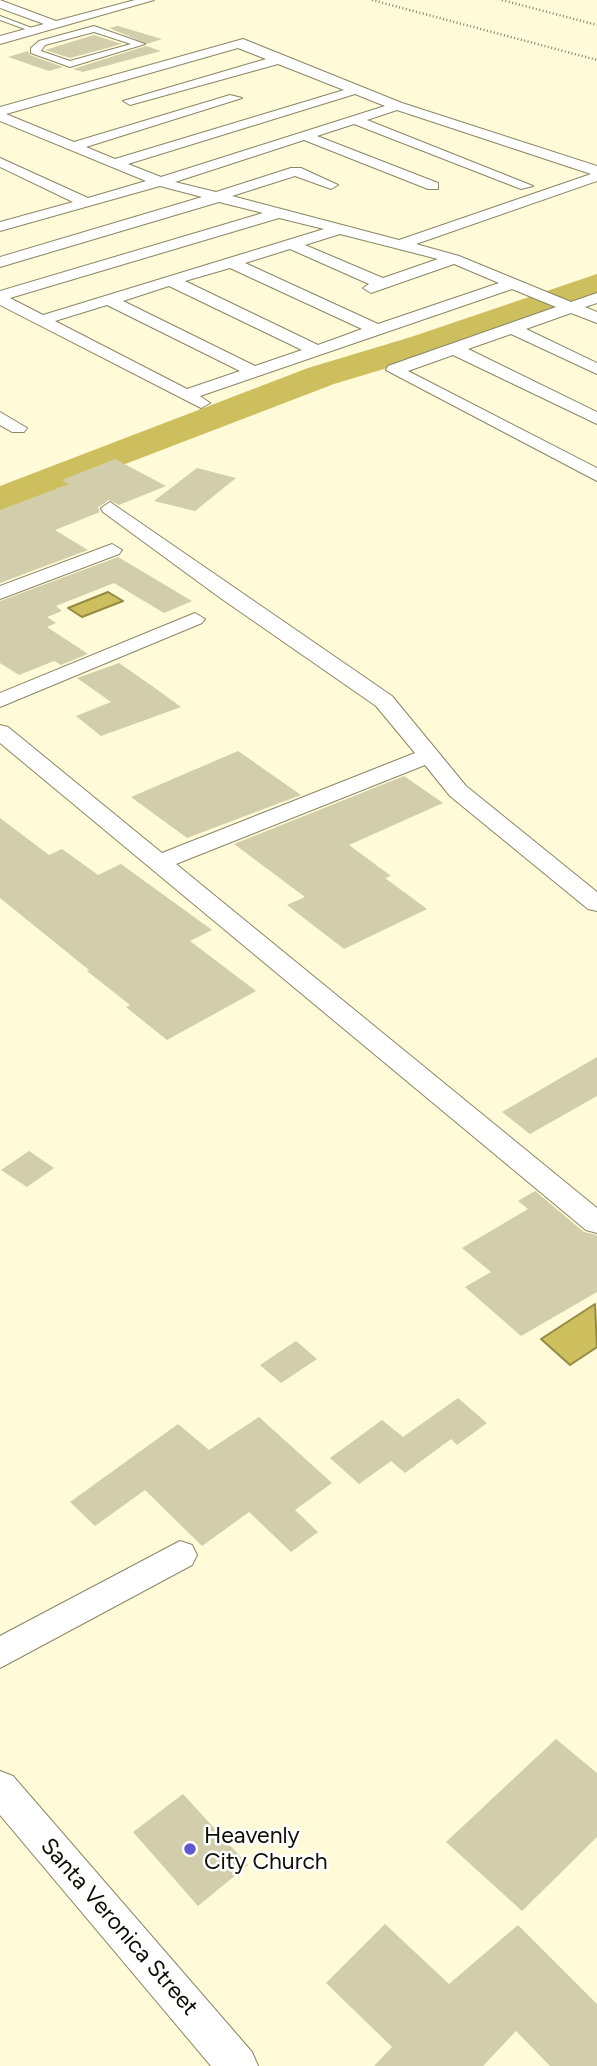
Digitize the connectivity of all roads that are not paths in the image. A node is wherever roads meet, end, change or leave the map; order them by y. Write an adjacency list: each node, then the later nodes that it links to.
1 (148, 0): 4 (street)
2 (0, 4): 4 (street)
3 (0, 18): 5 (lane)
4 (56, 25): 5 (street)
5 (35, 31): 6 (street)
6 (0, 40)
7 (281, 59): 9 (street); 10 (street); 11 (street)
8 (70, 64): 8 (street)
9 (88, 86): 11 (street); 14 (street)
10 (359, 89): 13 (street); 20 (street)
11 (119, 98): 15 (street)
12 (236, 98): 15 (street)
13 (397, 106): 16 (street); 21 (street)
14 (0, 114): 18 (street)
15 (173, 117): 18 (street)
16 (353, 119): 17 (street); 25 (street)
17 (303, 135): 22 (street); 24 (street)
18 (74, 146): 20 (street)
19 (0, 162): 27 (street)
20 (115, 163): 22 (street)
21 (597, 174): 34 (street)
22 (160, 182): 26 (street); 27 (street)
23 (331, 185): 26 (street)
24 (433, 186)
25 (526, 186)
26 (217, 197): 29 (street); 36 (street)
27 (87, 203): 30 (street)
28 (9, 211): 30 (street)
29 (278, 214): 32 (street); 40 (street)
30 (28, 220): 31 (street)
31 (0, 227)
32 (337, 230): 33 (street); 34 (street)
33 (291, 244): 35 (street); 37 (street)
34 (400, 245): 35 (street)
35 (454, 259): 39 (street)
36 (0, 261)
37 (230, 262): 38 (street); 47 (street)
38 (171, 281): 42 (street); 49 (street)
39 (513, 283): 43 (street); 47 (street)
40 (0, 298): 45 (street)
41 (597, 298): 43 (street)
42 (109, 300): 45 (street); 51 (street)
43 (562, 302): 44 (street); 46 (street)
44 (597, 318)
45 (42, 320): 52 (street)
46 (511, 328): 48 (street); 50 (street)
47 (377, 330): 49 (street)
48 (454, 349): 55 (street); 57 (street)
49 (318, 351): 51 (street)
50 (597, 369)
51 (253, 371): 52 (street)
52 (186, 395): 53 (street)
53 (208, 407)
54 (0, 417): 56 (street)
55 (597, 419)
56 (18, 428)
57 (597, 475)
58 (110, 509): 64 (street)
59 (112, 550): 60 (street)
60 (0, 593)
61 (195, 619): 62 (street)
62 (0, 701)
63 (0, 732): 65 (street)
64 (429, 755): 65 (street); 66 (street)
65 (160, 862): 67 (street)
66 (597, 904)
67 (596, 1223)
68 (180, 1555): 69 (street)
69 (0, 1653)
70 (0, 1788): 71 (street, Santa Veronica Street)
71 (238, 2066)

